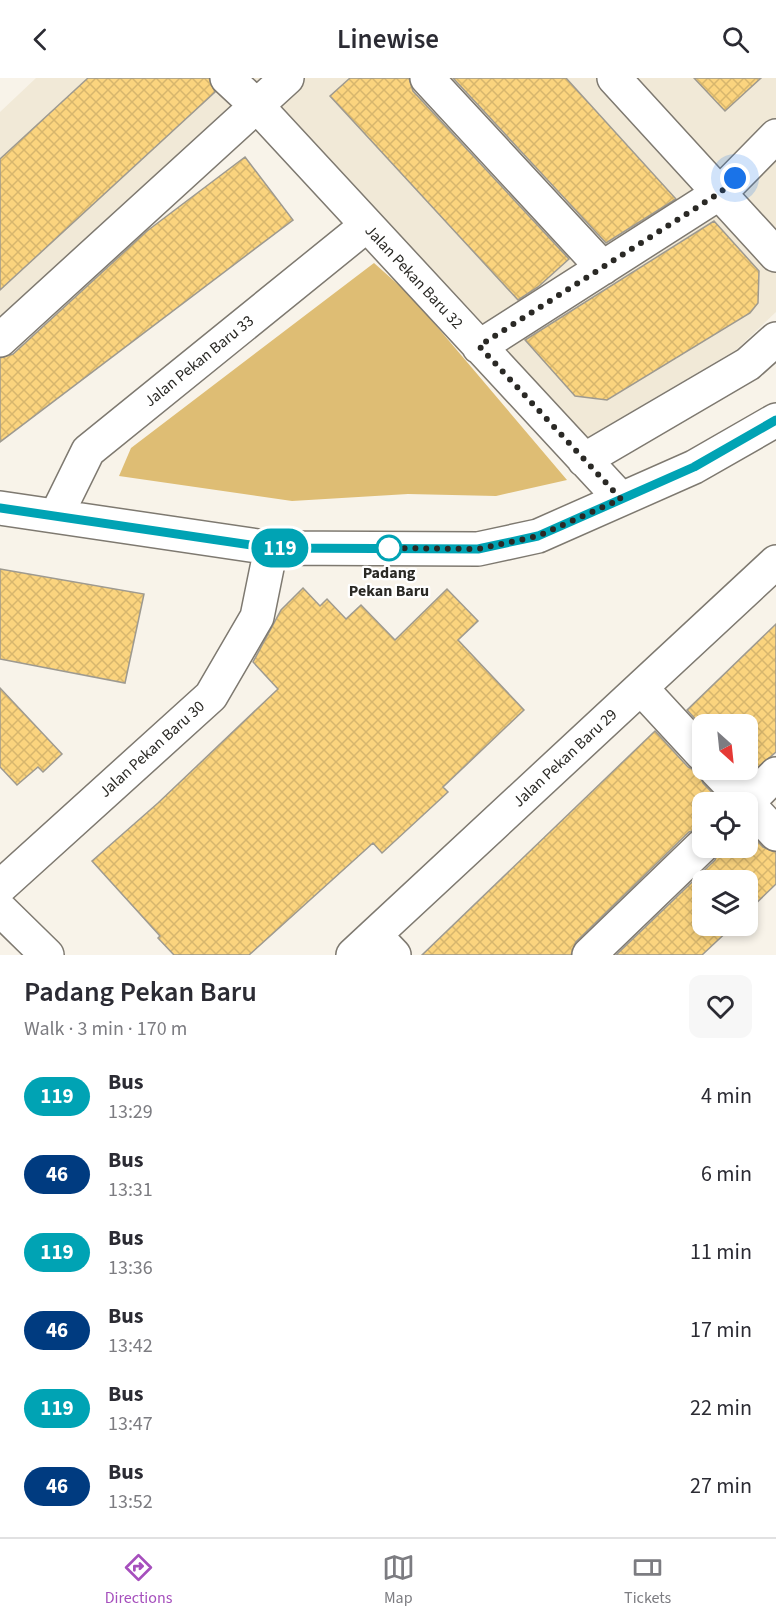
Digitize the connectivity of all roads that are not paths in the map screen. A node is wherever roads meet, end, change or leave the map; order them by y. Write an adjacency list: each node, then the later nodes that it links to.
1 (227, 78): 5 (street, Jalan Pekan Baru 32)
2 (286, 78): 5 (street)
3 (427, 78): 10 (street)
4 (614, 78): 7 (street)
5 (257, 106): 8 (street, Jalan Pekan Baru 32); 12 (street)
6 (776, 136): 7 (street)
7 (721, 192): 9 (street); 10 (street)
8 (367, 225): 13 (street, Jalan Pekan Baru 32); 18 (street, Jalan Pekan Baru 33)
9 (776, 255)
10 (603, 268): 13 (street)
11 (776, 339): 15 (street)
12 (0, 340)
13 (479, 346): 15 (street, Jalan Pekan Baru 32)
14 (776, 420): 16 (street)
15 (584, 460): 16 (street, Jalan Pekan Baru 32)
16 (621, 499): 19 (street)
17 (0, 508): 18 (street)
18 (56, 516): 19 (street)
19 (271, 548): 30 (street, Jalan Pekan Baru 30)
20 (776, 562): 21 (street, Jalan Pekan Baru 29)
21 (641, 688): 22 (street); 32 (street, Jalan Pekan Baru 29)
22 (692, 743)
23 (776, 774): 26 (street)
24 (725, 780): 25 (street)
25 (737, 792)
26 (758, 792)
27 (758, 815): 28 (street)
28 (776, 834)
29 (692, 856): 34 (street)
30 (0, 887)
31 (0, 909): 33 (street)
32 (374, 948)
33 (47, 955)
34 (589, 955)

